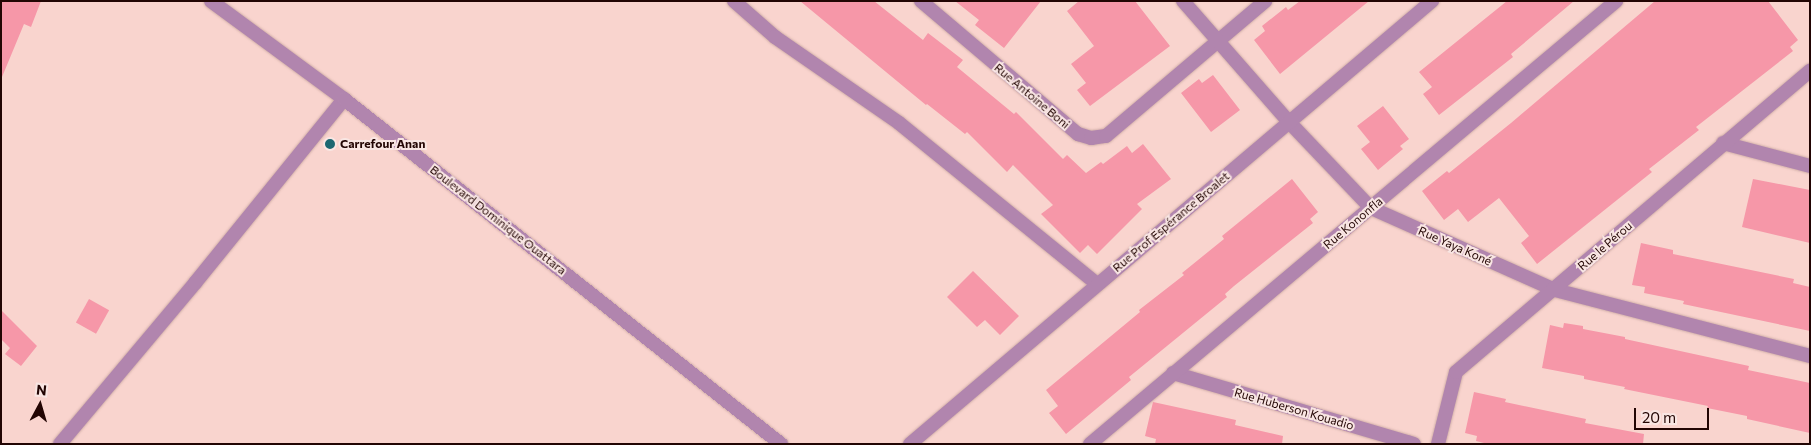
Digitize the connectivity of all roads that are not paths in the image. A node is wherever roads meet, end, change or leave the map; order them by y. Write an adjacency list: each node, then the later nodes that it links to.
1 (211, 1): 10 (street, Boulevard Dominique Ouattara)
2 (734, 1): 15 (street)
3 (921, 1): 8 (street, Rue Antoine Boni)
4 (1183, 1): 8 (street, Rue Yaya Koné)
5 (1265, 1): 8 (street, Rue Antoine Boni)
6 (1432, 1): 11 (street, Rue Prof Espérance Broalet)
7 (1616, 1): 14 (street, Rue Kononfla)
8 (1218, 40): 11 (street, Rue Yaya Koné)
9 (1810, 71): 12 (street, Rue le Pérou)
10 (344, 99): 19 (street); 20 (street, Boulevard Dominique Ouattara)
11 (1289, 122): 14 (street, Rue Yaya Koné); 15 (street, Rue Prof Espérance Broalet)
12 (1723, 143): 13 (street); 16 (street, Rue le Pérou)
13 (1810, 166)
14 (1371, 208): 16 (street, Rue Yaya Koné); 18 (street, Rue Kononfla)
15 (1098, 284): 21 (street, Rue Prof Espérance Broalet)
16 (1554, 290): 17 (street, Rue Yaya Koné); 24 (street, Rue le Pérou)
17 (1810, 356)
18 (1173, 373): 22 (street, Rue Kononfla); 23 (street, Rue Huberson Kouadio)
19 (60, 444)
20 (781, 444)
21 (910, 444)
22 (1090, 444)
23 (1414, 444)
24 (1438, 444)

